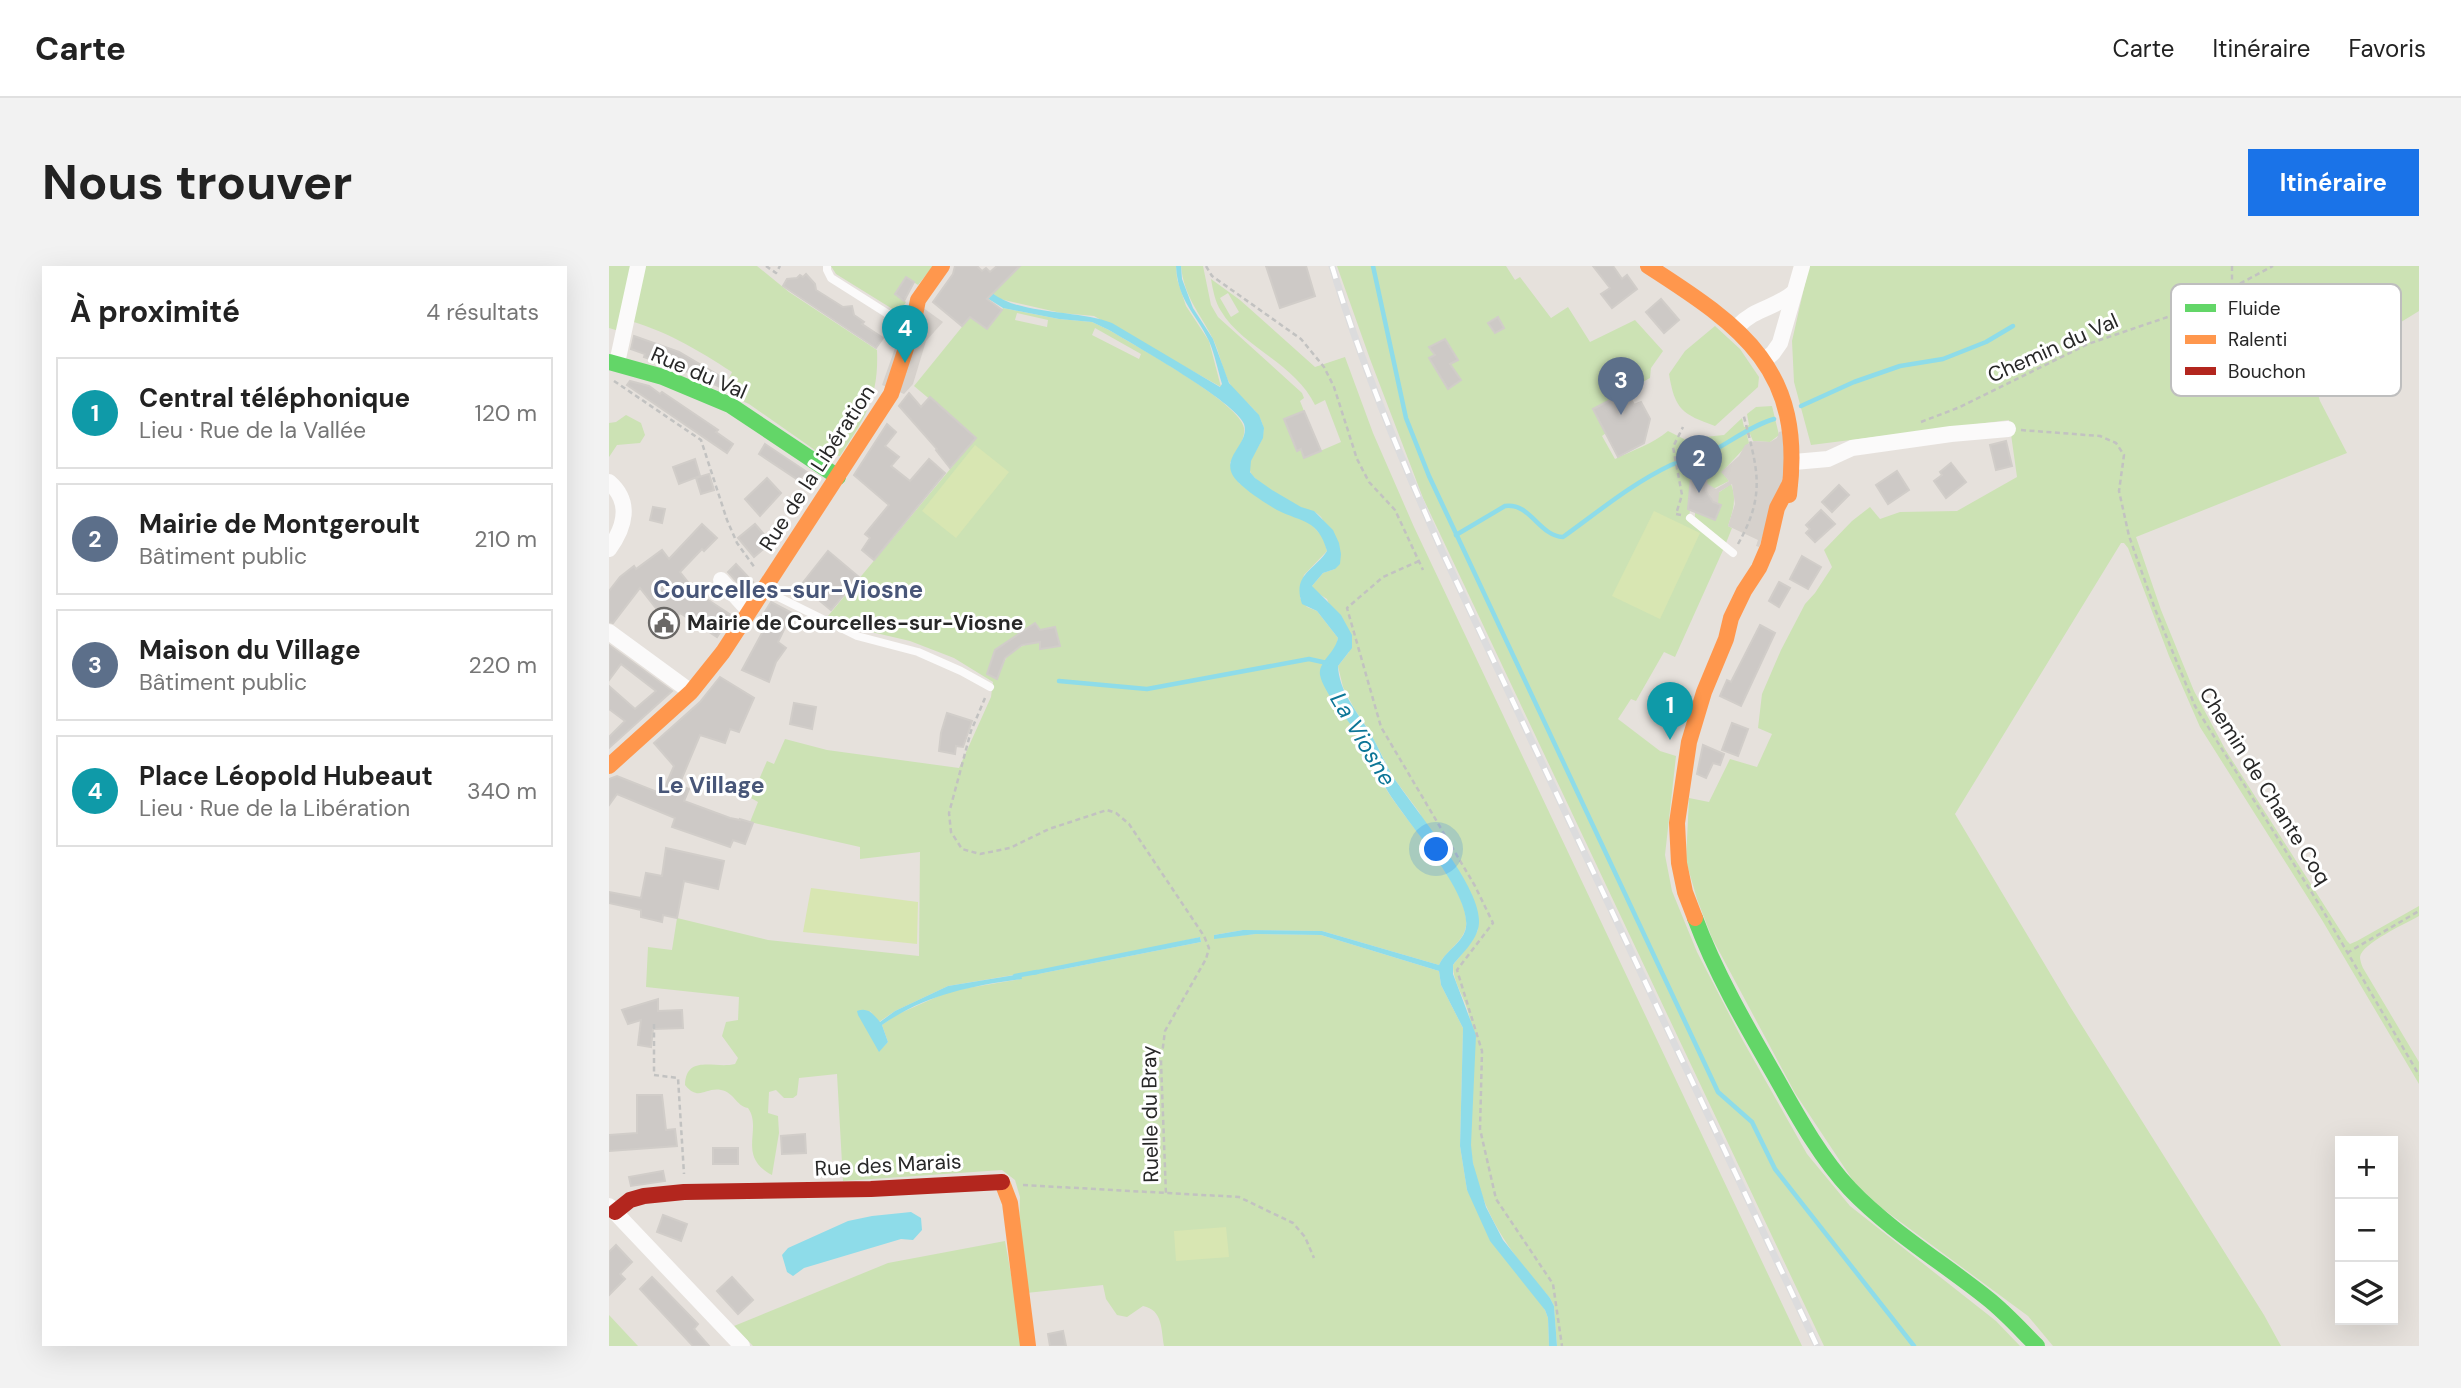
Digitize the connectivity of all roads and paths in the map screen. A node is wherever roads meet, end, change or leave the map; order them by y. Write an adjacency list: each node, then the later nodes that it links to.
1 (638, 266): 18 (street)
2 (766, 266): 3 (path)
3 (780, 266)
4 (827, 266): 16 (lane)
5 (942, 266): 16 (street, Rue de la Libération)
6 (1206, 266): 29 (path)
7 (1648, 266): 15 (street)
8 (1802, 266): 13 (street)
9 (2232, 266): 11 (path)
10 (2273, 266): 12 (path, Chemin du Val)
11 (2232, 284)
12 (2239, 284)
13 (1793, 293): 15 (street); 17 (street)
14 (2171, 317): 19 (path, Chemin du Val)
15 (1737, 327): 17 (street)
16 (912, 330): 24 (street, Rue de la Libération)
17 (1765, 360): 23 (street)
18 (613, 362): 24 (street, Rue du Val); 32 (path)
19 (1960, 407)
20 (1743, 413): 27 (path)
21 (1683, 427): 26 (path)
22 (2008, 429): 23 (street); 39 (path, Chemin de Chante Coq)
23 (1794, 462): 50 (street)
24 (838, 477): 32 (street, Rue de la Libération)
25 (609, 482): 28 (street)
26 (1690, 519): 27 (lane)
27 (1735, 548)
28 (609, 549)
29 (1419, 561): 30 (path); 49 (path)
30 (1423, 570)
31 (722, 580): 33 (street)
32 (766, 587): 33 (street, Rue de la Libération); 35 (lane)
33 (749, 611): 36 (street, Rue de la Libération)
34 (609, 632): 36 (street)
35 (990, 687): 44 (path, Ruelle du Bray)
36 (691, 692): 37 (street, Rue de la Libération)
37 (609, 766)
38 (2419, 911): 39 (path)
39 (2347, 953): 41 (path, Chemin de Chante Coq)
40 (654, 1024): 43 (path)
41 (2419, 1075)
42 (1005, 1185): 43 (street, Rue des Marais); 44 (path); 48 (street)
43 (684, 1192): 45 (street, Rue des Marais)
44 (1166, 1195): 46 (path, Ruelle du Bray)
45 (612, 1209): 47 (street)
46 (1314, 1258)
47 (742, 1346)
48 (1028, 1346)
49 (1562, 1346)
50 (2037, 1346)

